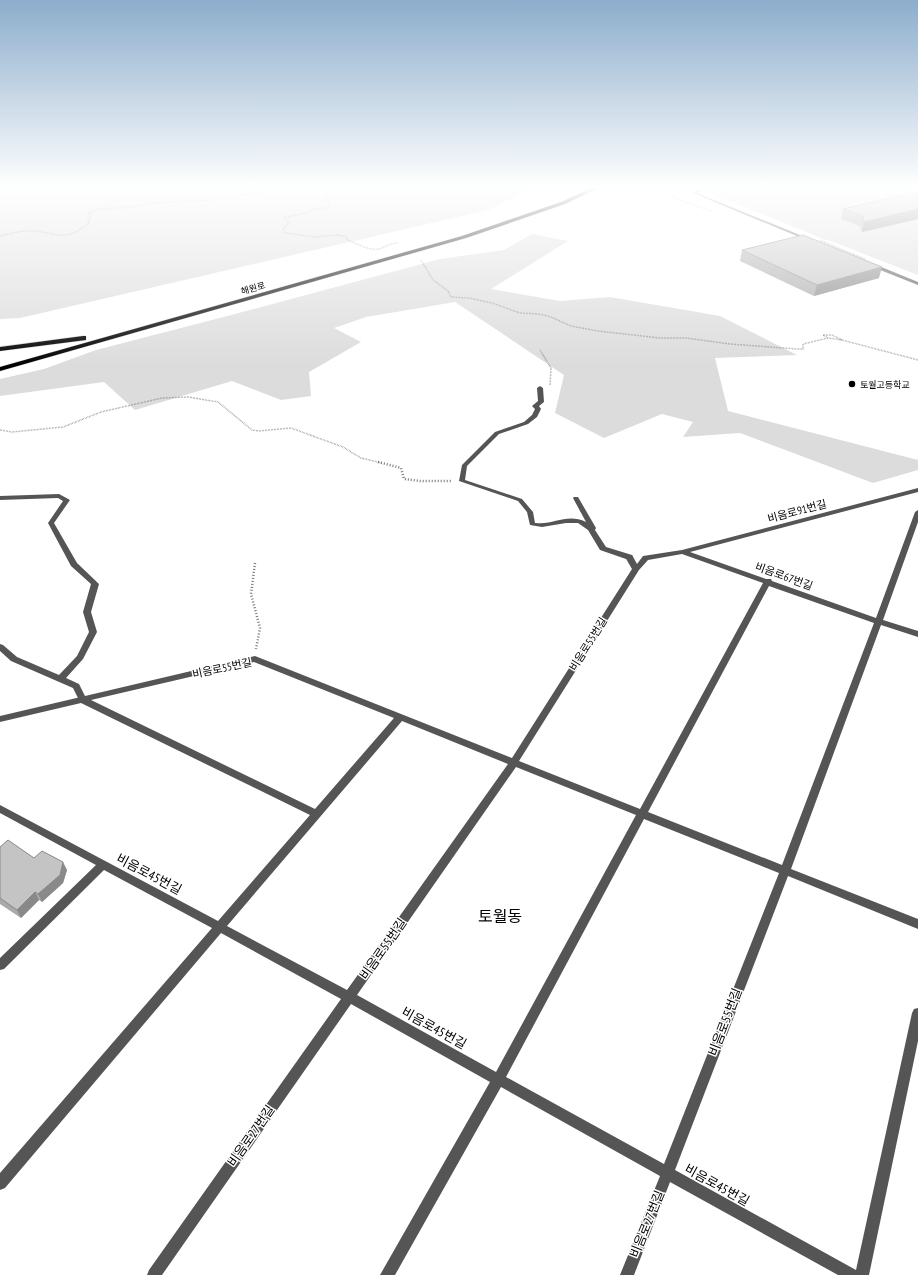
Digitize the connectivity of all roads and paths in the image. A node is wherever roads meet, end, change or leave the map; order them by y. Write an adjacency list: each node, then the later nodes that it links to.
1 (363, 246): 2 (path)
2 (385, 246)
3 (416, 246): 8 (highway, 해원로)
4 (431, 246): 15 (highway, 해원로)
5 (424, 258): 9 (path)
6 (869, 264): 7 (street)
7 (918, 284)
8 (83, 338): 11 (highway); 13 (highway, 해원로)
9 (828, 338): 10 (path); 10 (path)
10 (842, 340): 14 (path)
11 (0, 349)
12 (540, 350): 17 (path)
13 (8, 359)
14 (918, 360)
15 (0, 369)
16 (540, 388): 17 (street)
17 (540, 397): 24 (street)
18 (0, 430): 19 (path)
19 (445, 481)
20 (918, 490): 25 (street, 비음로91번길)
21 (0, 498): 33 (street)
22 (576, 498): 24 (street)
23 (918, 512): 29 (street)
24 (596, 534): 27 (street)
25 (682, 552): 27 (street, 비음로55번길); 28 (street, 비음로67번길)
26 (255, 563): 32 (path)
27 (636, 569): 37 (street, 비음로55번길)
28 (768, 582): 29 (street, 비음로67번길); 40 (street)
29 (878, 622): 30 (street, 비음로67번길); 42 (street, 비음로55번길)
30 (918, 634)
31 (0, 647): 33 (street)
32 (255, 659): 34 (street, 비음로55번길); 35 (street, 비음로55번길)
33 (60, 679): 34 (street)
34 (83, 700): 36 (street, 비음로55번길); 39 (street)
35 (400, 717): 37 (street, 비음로55번길); 39 (street)
36 (0, 719)
37 (514, 762): 40 (street, 비음로55번길); 46 (street, 비음로55번길)
38 (0, 809): 41 (street, 비음로45번길)
39 (317, 814): 44 (street)
40 (642, 814): 42 (street, 비음로55번길); 48 (street)
41 (103, 865): 44 (street, 비음로45번길); 45 (street)
42 (784, 870): 43 (street, 비음로55번길); 49 (street, 비음로55번길)
43 (918, 924)
44 (220, 928): 46 (street, 비음로45번길); 50 (street)
45 (0, 965)
46 (348, 997): 48 (street, 비음로45번길); 51 (street, 비음로27번길)
47 (918, 1013): 55 (street)
48 (498, 1080): 49 (street, 비음로45번길); 52 (street)
49 (667, 1173): 53 (street, 비음로27번길); 54 (street, 비음로45번길)
50 (0, 1184)
51 (154, 1275)
52 (387, 1275)
53 (627, 1275)
54 (852, 1275)
55 (862, 1275)

